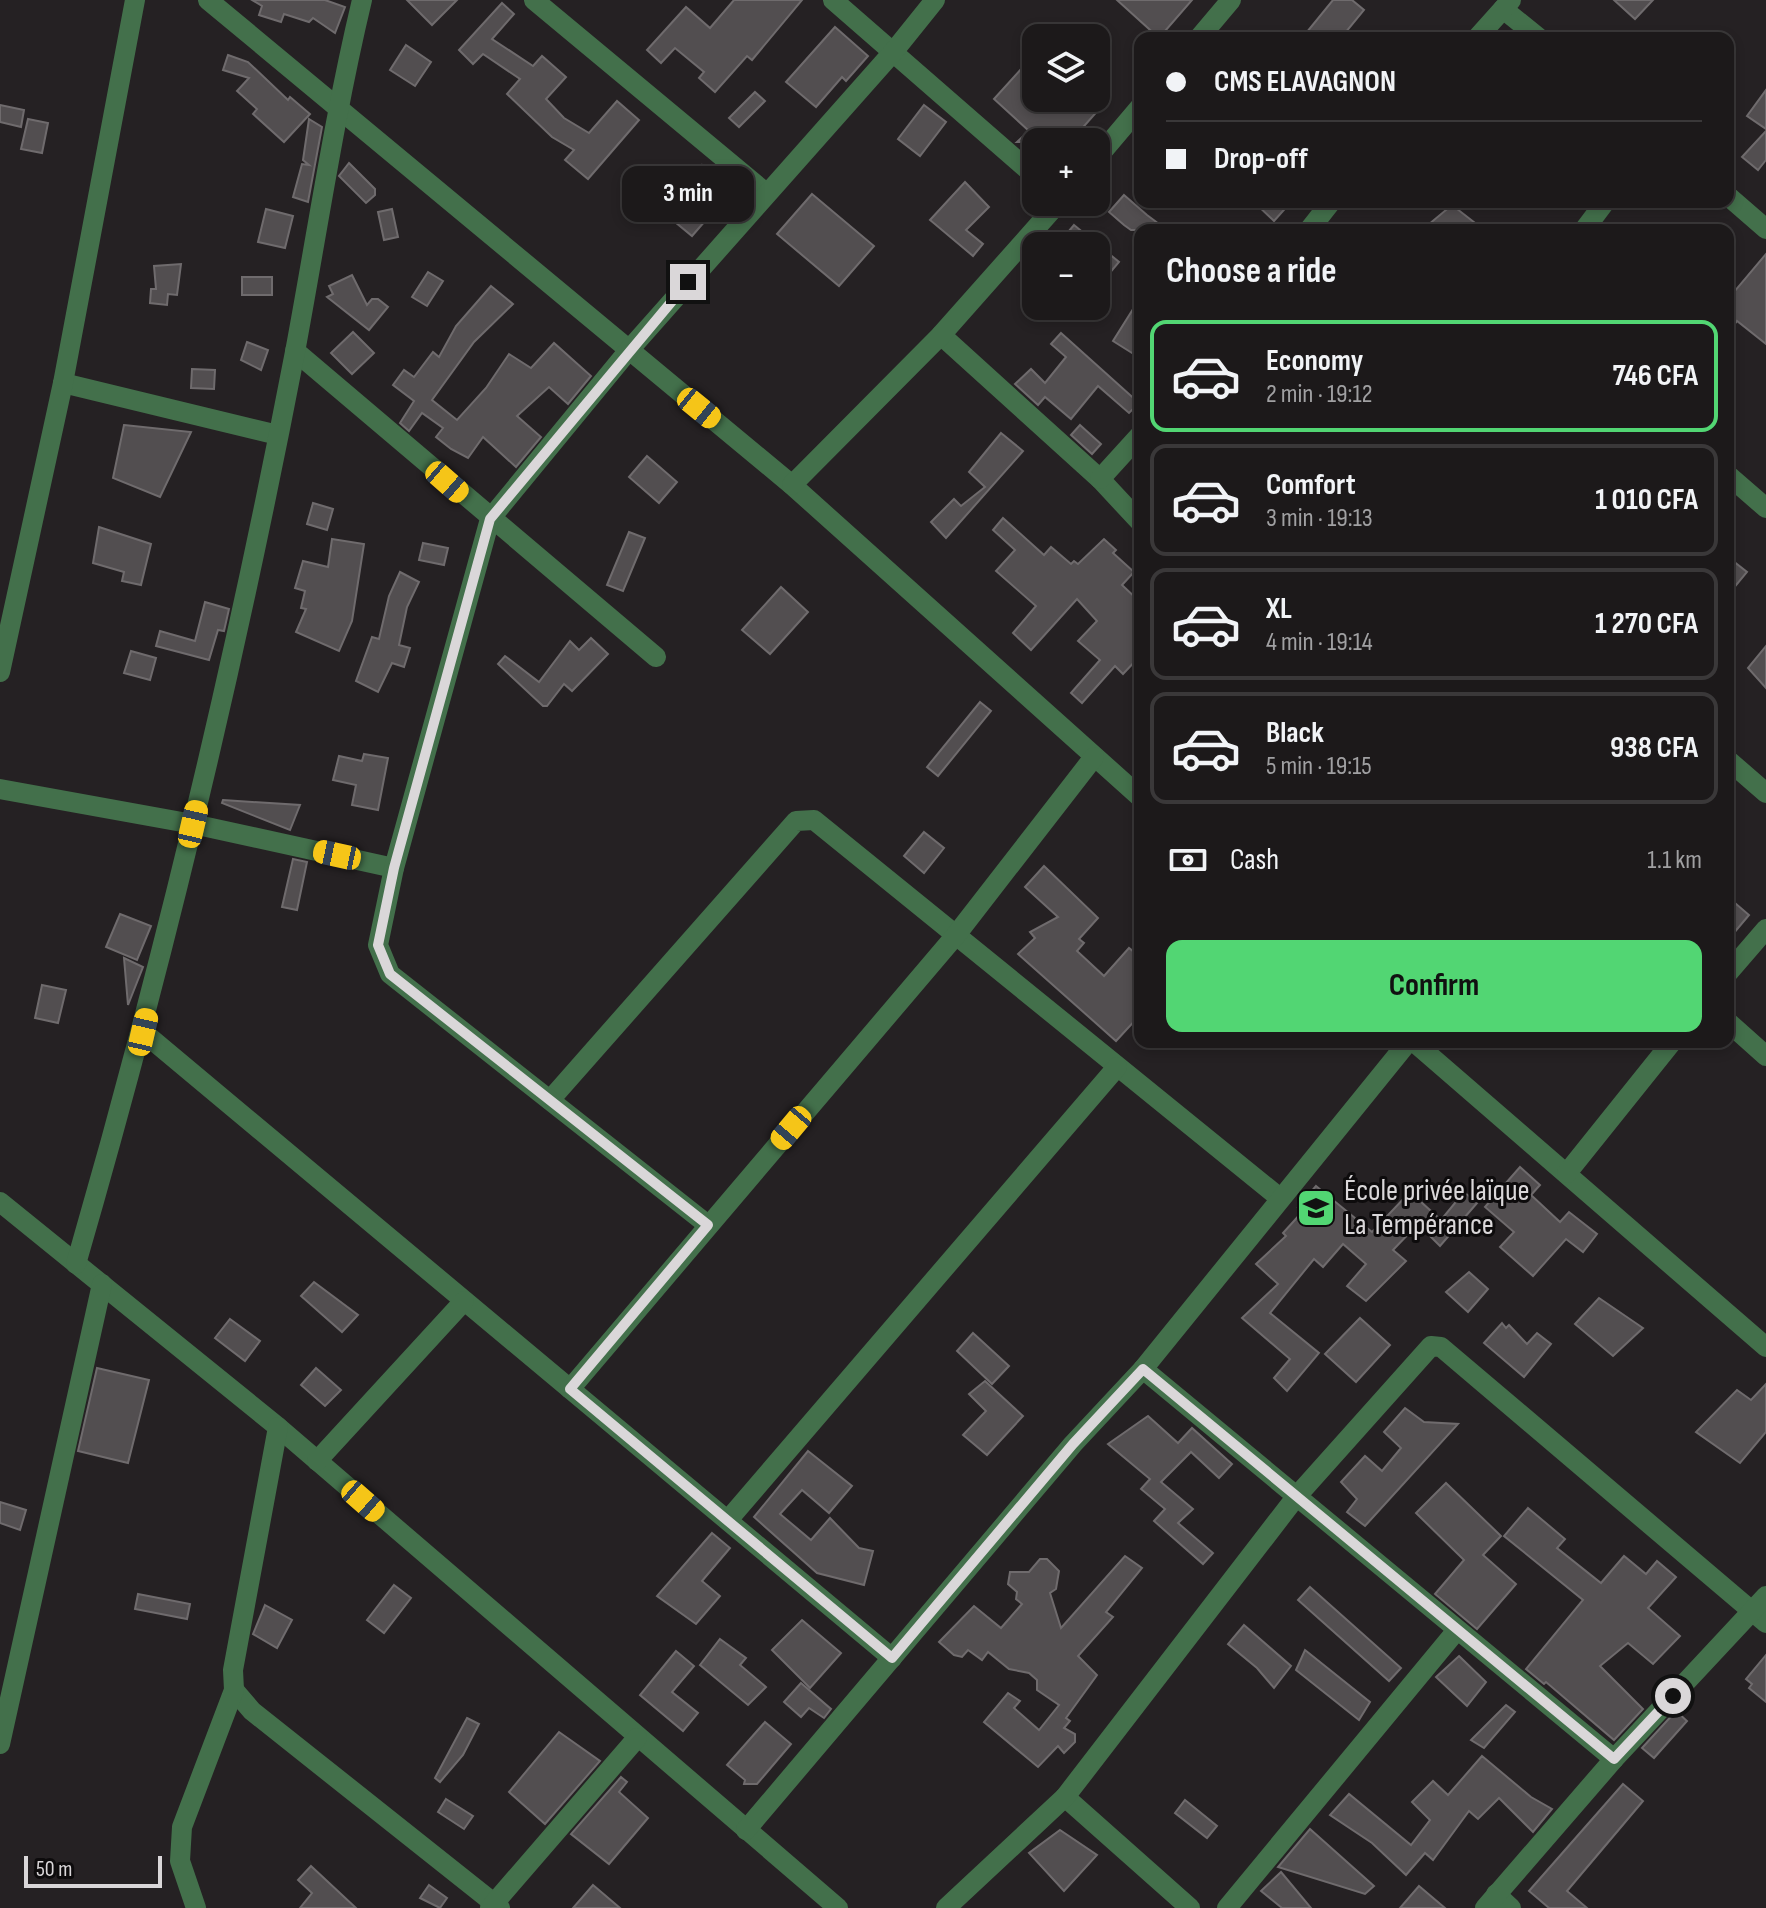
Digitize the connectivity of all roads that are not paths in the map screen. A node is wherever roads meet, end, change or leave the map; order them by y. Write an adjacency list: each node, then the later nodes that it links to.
1 (135, 0): 26 (street)
2 (208, 0): 13 (street)
3 (362, 0): 13 (street)
4 (534, 0): 17 (street)
5 (833, 0): 12 (street)
6 (935, 0): 12 (street)
7 (1231, 0): 9 (street)
8 (1507, 5): 10 (street); 11 (street)
9 (1210, 32)
10 (1482, 32)
11 (1533, 32)
12 (894, 51): 16 (street); 17 (street)
13 (336, 108): 24 (street); 25 (street)
14 (1134, 114): 15 (street)
15 (1110, 142)
16 (1022, 165)
17 (766, 193): 24 (street)
18 (1734, 201): 22 (street)
19 (1326, 208): 21 (street)
20 (1047, 216): 23 (street)
21 (1314, 224)
22 (1766, 229)
23 (941, 335): 29 (street); 31 (street)
24 (629, 350): 31 (street); 34 (street)
25 (295, 351): 27 (street); 34 (street)
26 (63, 383): 27 (street); 36 (street)
27 (278, 435): 42 (street)
28 (1134, 442): 29 (street)
29 (1100, 479): 33 (street)
30 (1734, 480): 32 (street)
31 (792, 485): 37 (street)
32 (1766, 508)
33 (1134, 516)
34 (490, 519): 35 (street); 43 (street)
35 (656, 657)
36 (0, 672)
37 (1094, 757): 40 (street); 45 (street)
38 (1734, 765): 41 (street)
39 (0, 789): 42 (street)
40 (1134, 792)
41 (1766, 793)
42 (193, 824): 43 (street); 48 (street)
43 (394, 868): 54 (street)
44 (1766, 929): 46 (street)
45 (956, 935): 53 (street); 54 (street); 58 (street)
46 (1734, 966)
47 (1734, 1027): 52 (street)
48 (143, 1032): 59 (street); 61 (street)
49 (1403, 1048): 56 (street)
50 (1421, 1048): 55 (street)
51 (1667, 1048): 55 (street)
52 (1766, 1056)
53 (1117, 1067): 56 (street); 68 (street)
54 (550, 1100): 58 (street)
55 (1567, 1173): 62 (street)
56 (1280, 1198): 63 (street)
57 (0, 1202): 59 (street)
58 (708, 1225): 64 (street)
59 (76, 1264): 60 (street)
60 (102, 1284): 65 (street); 74 (street)
61 (464, 1301): 64 (street); 66 (street)
62 (1766, 1347)
63 (1143, 1369): 67 (street); 71 (street)
64 (570, 1389): 68 (street)
65 (278, 1427): 66 (street); 72 (street)
66 (317, 1461): 73 (street)
67 (1296, 1497): 69 (street); 70 (street); 76 (street)
68 (728, 1520): 71 (street)
69 (1761, 1610): 75 (street)
70 (1457, 1630): 75 (street); 84 (street)
71 (892, 1658): 77 (street)
72 (234, 1690): 79 (street); 80 (street)
73 (637, 1738): 77 (street); 79 (street)
74 (0, 1744)
75 (1614, 1759): 78 (street)
76 (1065, 1797): 82 (street); 83 (street)
77 (746, 1830): 81 (street)
78 (1497, 1903)
79 (495, 1906)
80 (196, 1908)
81 (838, 1908)
82 (946, 1908)
83 (1190, 1908)
84 (1227, 1908)

